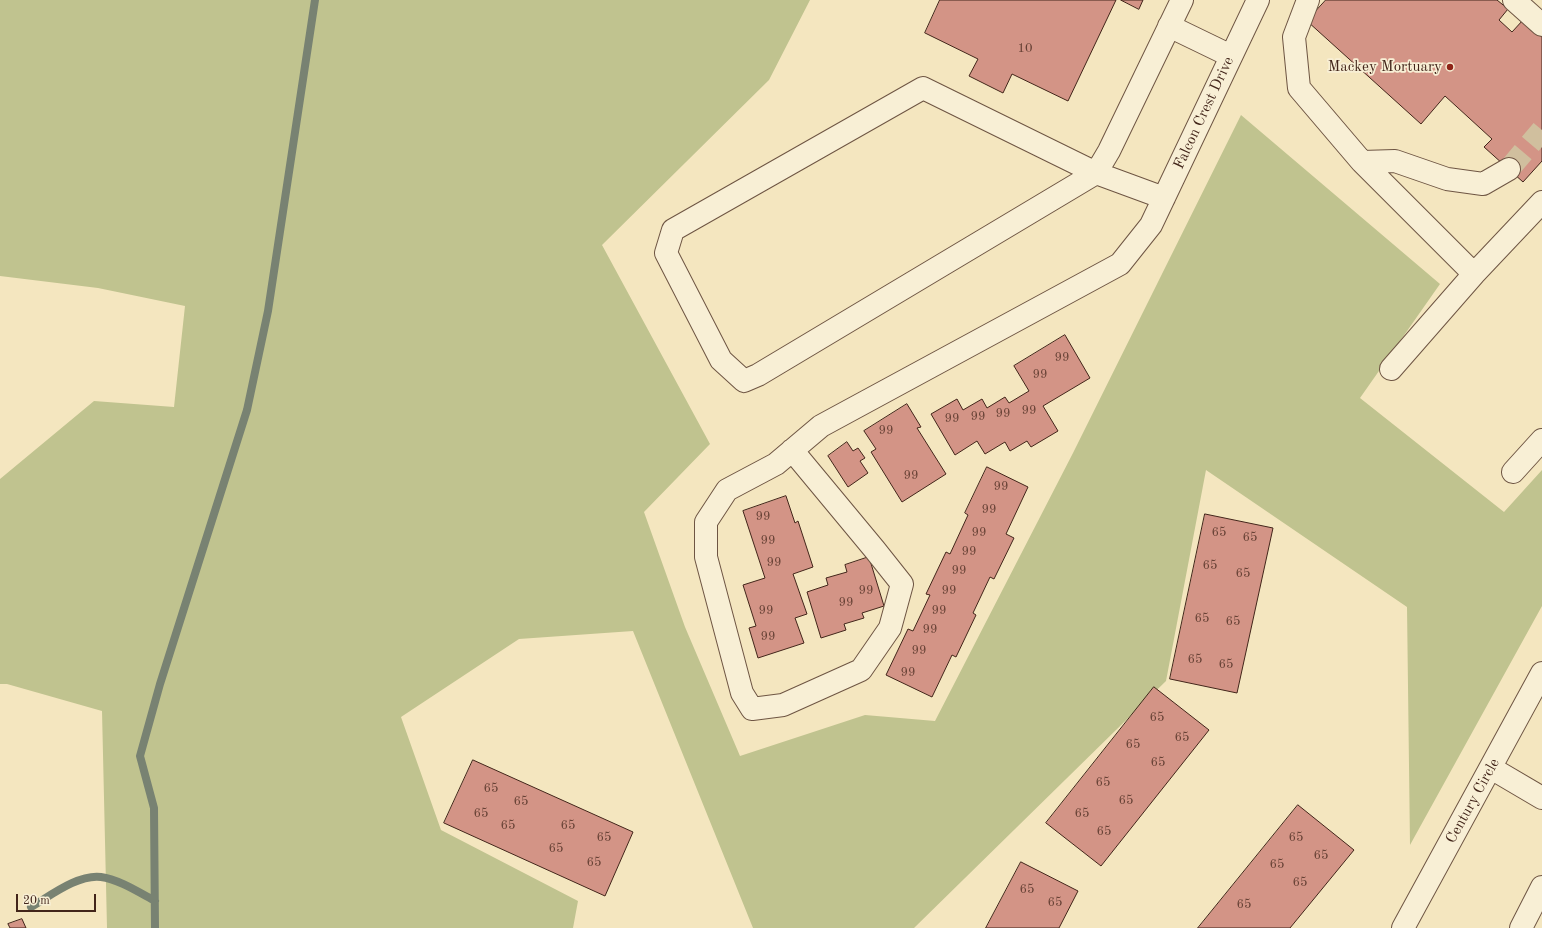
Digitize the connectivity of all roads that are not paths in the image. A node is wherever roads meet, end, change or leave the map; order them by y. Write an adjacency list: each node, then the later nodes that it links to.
1 (1182, 0): 6 (street)
2 (1258, 0): 7 (street, Falcon Crest Drive)
3 (1308, 0): 8 (street)
4 (1514, 0): 5 (street)
5 (1542, 25)
6 (1170, 26): 7 (street); 10 (street)
7 (1231, 56): 11 (street, Falcon Crest Drive)
8 (1362, 162): 9 (street); 13 (street)
9 (1509, 169)
10 (1096, 173): 10 (street); 11 (street)
11 (1164, 198): 16 (street, Falcon Crest Drive)
12 (1542, 202): 13 (street)
13 (1474, 274): 14 (street)
14 (1391, 369)
15 (1542, 440): 17 (street)
16 (792, 450): 16 (street, Falcon Crest Drive)
17 (1513, 472)
18 (1539, 685): 19 (street, Century Circle)
19 (1491, 768): 20 (street); 22 (street, Century Circle)
20 (1542, 798)
21 (1542, 887): 23 (street)
22 (1403, 928)
23 (1521, 928)

